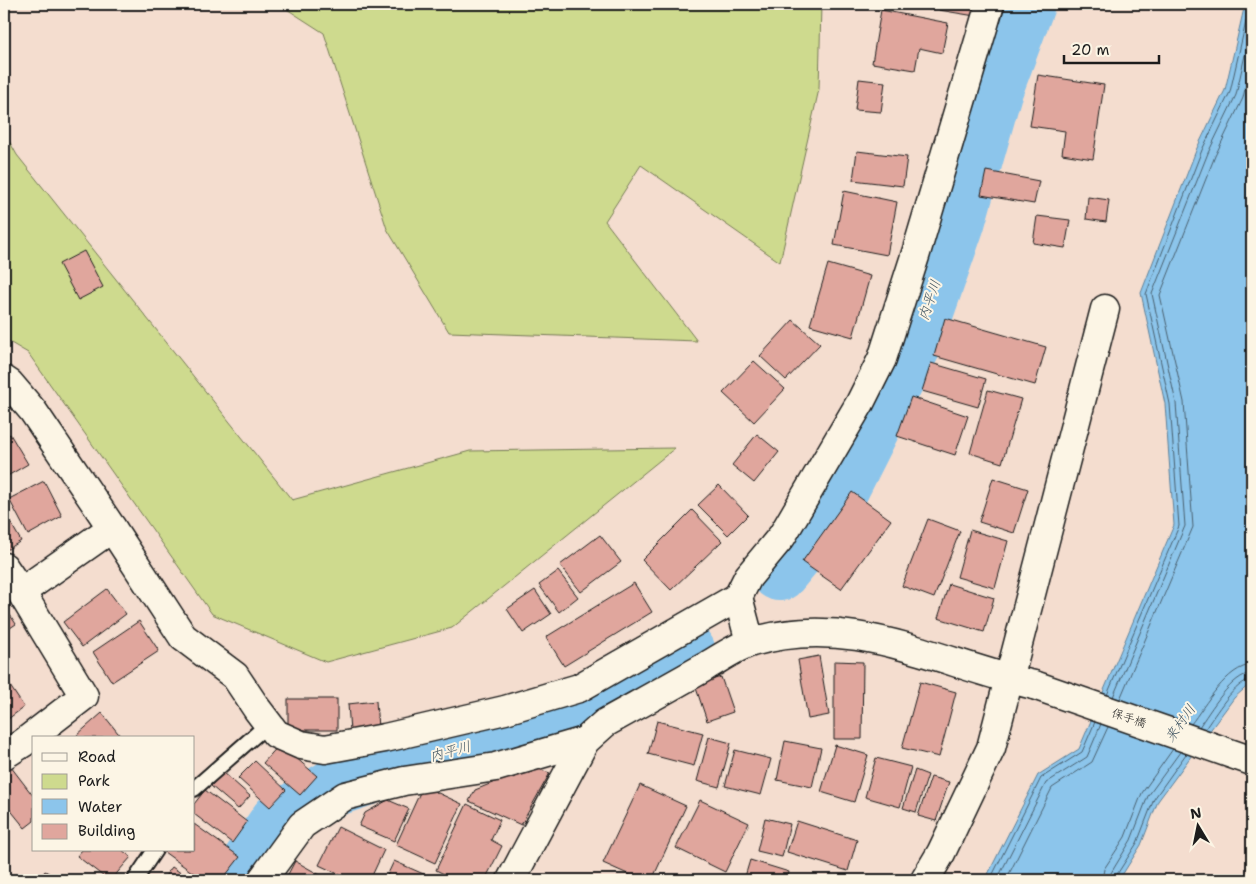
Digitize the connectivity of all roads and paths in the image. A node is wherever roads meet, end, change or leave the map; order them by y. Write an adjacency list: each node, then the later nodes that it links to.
1 (990, 4): 7 (street)
2 (1104, 309): 9 (street)
3 (4, 380): 4 (street)
4 (112, 528): 6 (street); 10 (street)
5 (4, 567): 6 (street)
6 (21, 592): 11 (street)
7 (738, 598): 8 (street); 10 (street)
8 (750, 642): 9 (street, 保手橋); 13 (street, 保手橋)
9 (1021, 682): 15 (street, 保手橋); 21 (street)
10 (268, 724): 16 (lane)
11 (32, 736)
12 (32, 736): 14 (street)
13 (585, 741): 19 (street); 20 (street)
14 (4, 755)
15 (1252, 761)
16 (195, 787)
17 (153, 852): 18 (lane)
18 (135, 880)
19 (262, 880)
20 (511, 880)
21 (925, 880)

